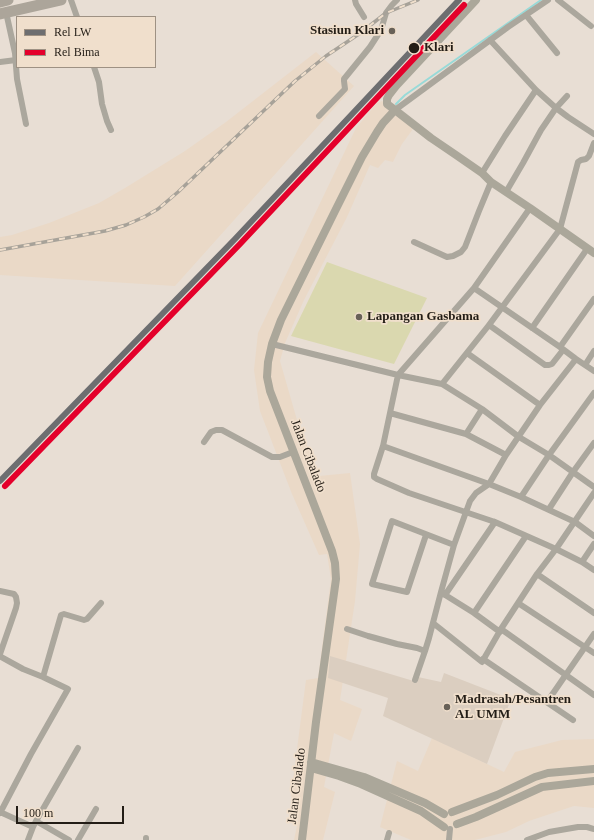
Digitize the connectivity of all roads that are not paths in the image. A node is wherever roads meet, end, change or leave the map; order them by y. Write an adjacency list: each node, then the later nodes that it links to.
1 (61, 0): 8 (highway)
2 (71, 0): 10 (street)
3 (355, 0): 11 (street)
4 (397, 0): 23 (street)
5 (476, 0): 21 (street, Jalan Cibalado)
6 (548, 0): 9 (street)
7 (558, 0): 12 (street)
8 (3, 13): 15 (street)
9 (526, 15): 13 (street); 14 (street)
10 (77, 16)
11 (364, 17)
12 (591, 26)
13 (490, 40): 19 (street); 21 (street)
14 (557, 53)
15 (16, 60): 16 (street)
16 (0, 62)
17 (16, 68): 24 (street)
18 (94, 68): 25 (street)
19 (536, 90): 22 (street); 28 (street)
20 (567, 96): 22 (street)
21 (392, 108): 28 (street); 40 (street, Jalan Cibalado)
22 (556, 108): 26 (street); 30 (street)
23 (319, 116)
24 (26, 124)
25 (111, 130)
26 (594, 134)
27 (594, 143): 32 (street)
28 (482, 173): 29 (street)
29 (492, 182): 30 (street); 33 (street)
30 (506, 192): 31 (street)
31 (530, 208): 32 (street); 35 (street)
32 (560, 229): 34 (street); 37 (street)
33 (414, 242)
34 (591, 251): 39 (street)
35 (474, 288): 37 (street); 47 (street)
36 (594, 299): 41 (street)
37 (503, 307): 38 (street); 39 (street)
38 (489, 326): 41 (street); 43 (street)
39 (532, 328): 41 (street)
40 (272, 344): 47 (street); 58 (street, Jalan Cibalado)
41 (562, 348): 44 (street)
42 (594, 351): 45 (street)
43 (467, 353): 48 (street); 50 (street)
44 (576, 359): 45 (street); 50 (street)
45 (585, 365): 46 (street)
46 (594, 371)
47 (398, 376): 48 (street); 52 (street)
48 (442, 384): 51 (street)
49 (594, 392): 60 (street)
50 (540, 405): 54 (street)
51 (482, 409): 53 (street); 54 (street)
52 (390, 414): 53 (street); 57 (street)
53 (466, 434): 59 (street)
54 (519, 437): 59 (street); 60 (street)
55 (204, 442): 58 (street)
56 (594, 443): 61 (street)
57 (383, 446): 62 (street); 67 (street)
58 (293, 452): 101 (street, Jalan Cibalado)
59 (506, 455): 62 (street)
60 (549, 455): 61 (street); 65 (street)
61 (573, 472): 63 (street); 66 (street)
62 (489, 484): 65 (street); 67 (street)
63 (594, 487)
64 (594, 493): 69 (street)
65 (521, 498): 66 (street)
66 (549, 509): 69 (street)
67 (466, 513): 68 (street); 74 (street)
68 (495, 522): 71 (street); 80 (street)
69 (575, 522): 72 (street); 75 (street)
70 (426, 535): 70 (street); 74 (street)
71 (526, 536): 75 (street); 83 (street)
72 (594, 536)
73 (594, 544): 76 (street)
74 (454, 545): 80 (street)
75 (556, 549): 76 (street); 78 (street)
76 (582, 562): 77 (street)
77 (594, 570)
78 (537, 574): 82 (street); 84 (street)
79 (0, 591): 92 (street)
80 (443, 593): 83 (street); 85 (street)
81 (101, 603): 95 (street)
82 (518, 603): 87 (street); 89 (street)
83 (474, 613): 87 (street)
84 (594, 613)
85 (433, 624): 90 (street); 93 (street)
86 (347, 629): 90 (street)
87 (500, 631): 93 (street); 94 (street)
88 (594, 634): 89 (street)
89 (586, 647): 91 (street); 94 (street)
90 (425, 651): 96 (street)
91 (594, 652)
92 (0, 657): 95 (street)
93 (483, 659): 98 (street)
94 (565, 675): 97 (street); 98 (street)
95 (44, 677): 105 (street)
96 (415, 680)
97 (594, 695)
98 (546, 702): 99 (street)
99 (573, 720)
100 (78, 748): 107 (street)
101 (311, 765): 106 (street); 109 (street); 116 (street, Jalan Cibalado)
102 (594, 769): 106 (street)
103 (594, 781): 109 (street)
104 (96, 808): 115 (street)
105 (0, 812): 107 (street)
106 (448, 813): 109 (street); 109 (street)
107 (35, 824): 113 (street); 114 (street)
108 (594, 825): 110 (street)
109 (450, 827): 118 (street)
110 (587, 827): 111 (street); 119 (street)
111 (594, 829)
112 (389, 833): 117 (street)
113 (28, 840)
114 (69, 840)
115 (78, 840)
116 (302, 840)
117 (387, 840)
118 (449, 840)
119 (527, 840)

